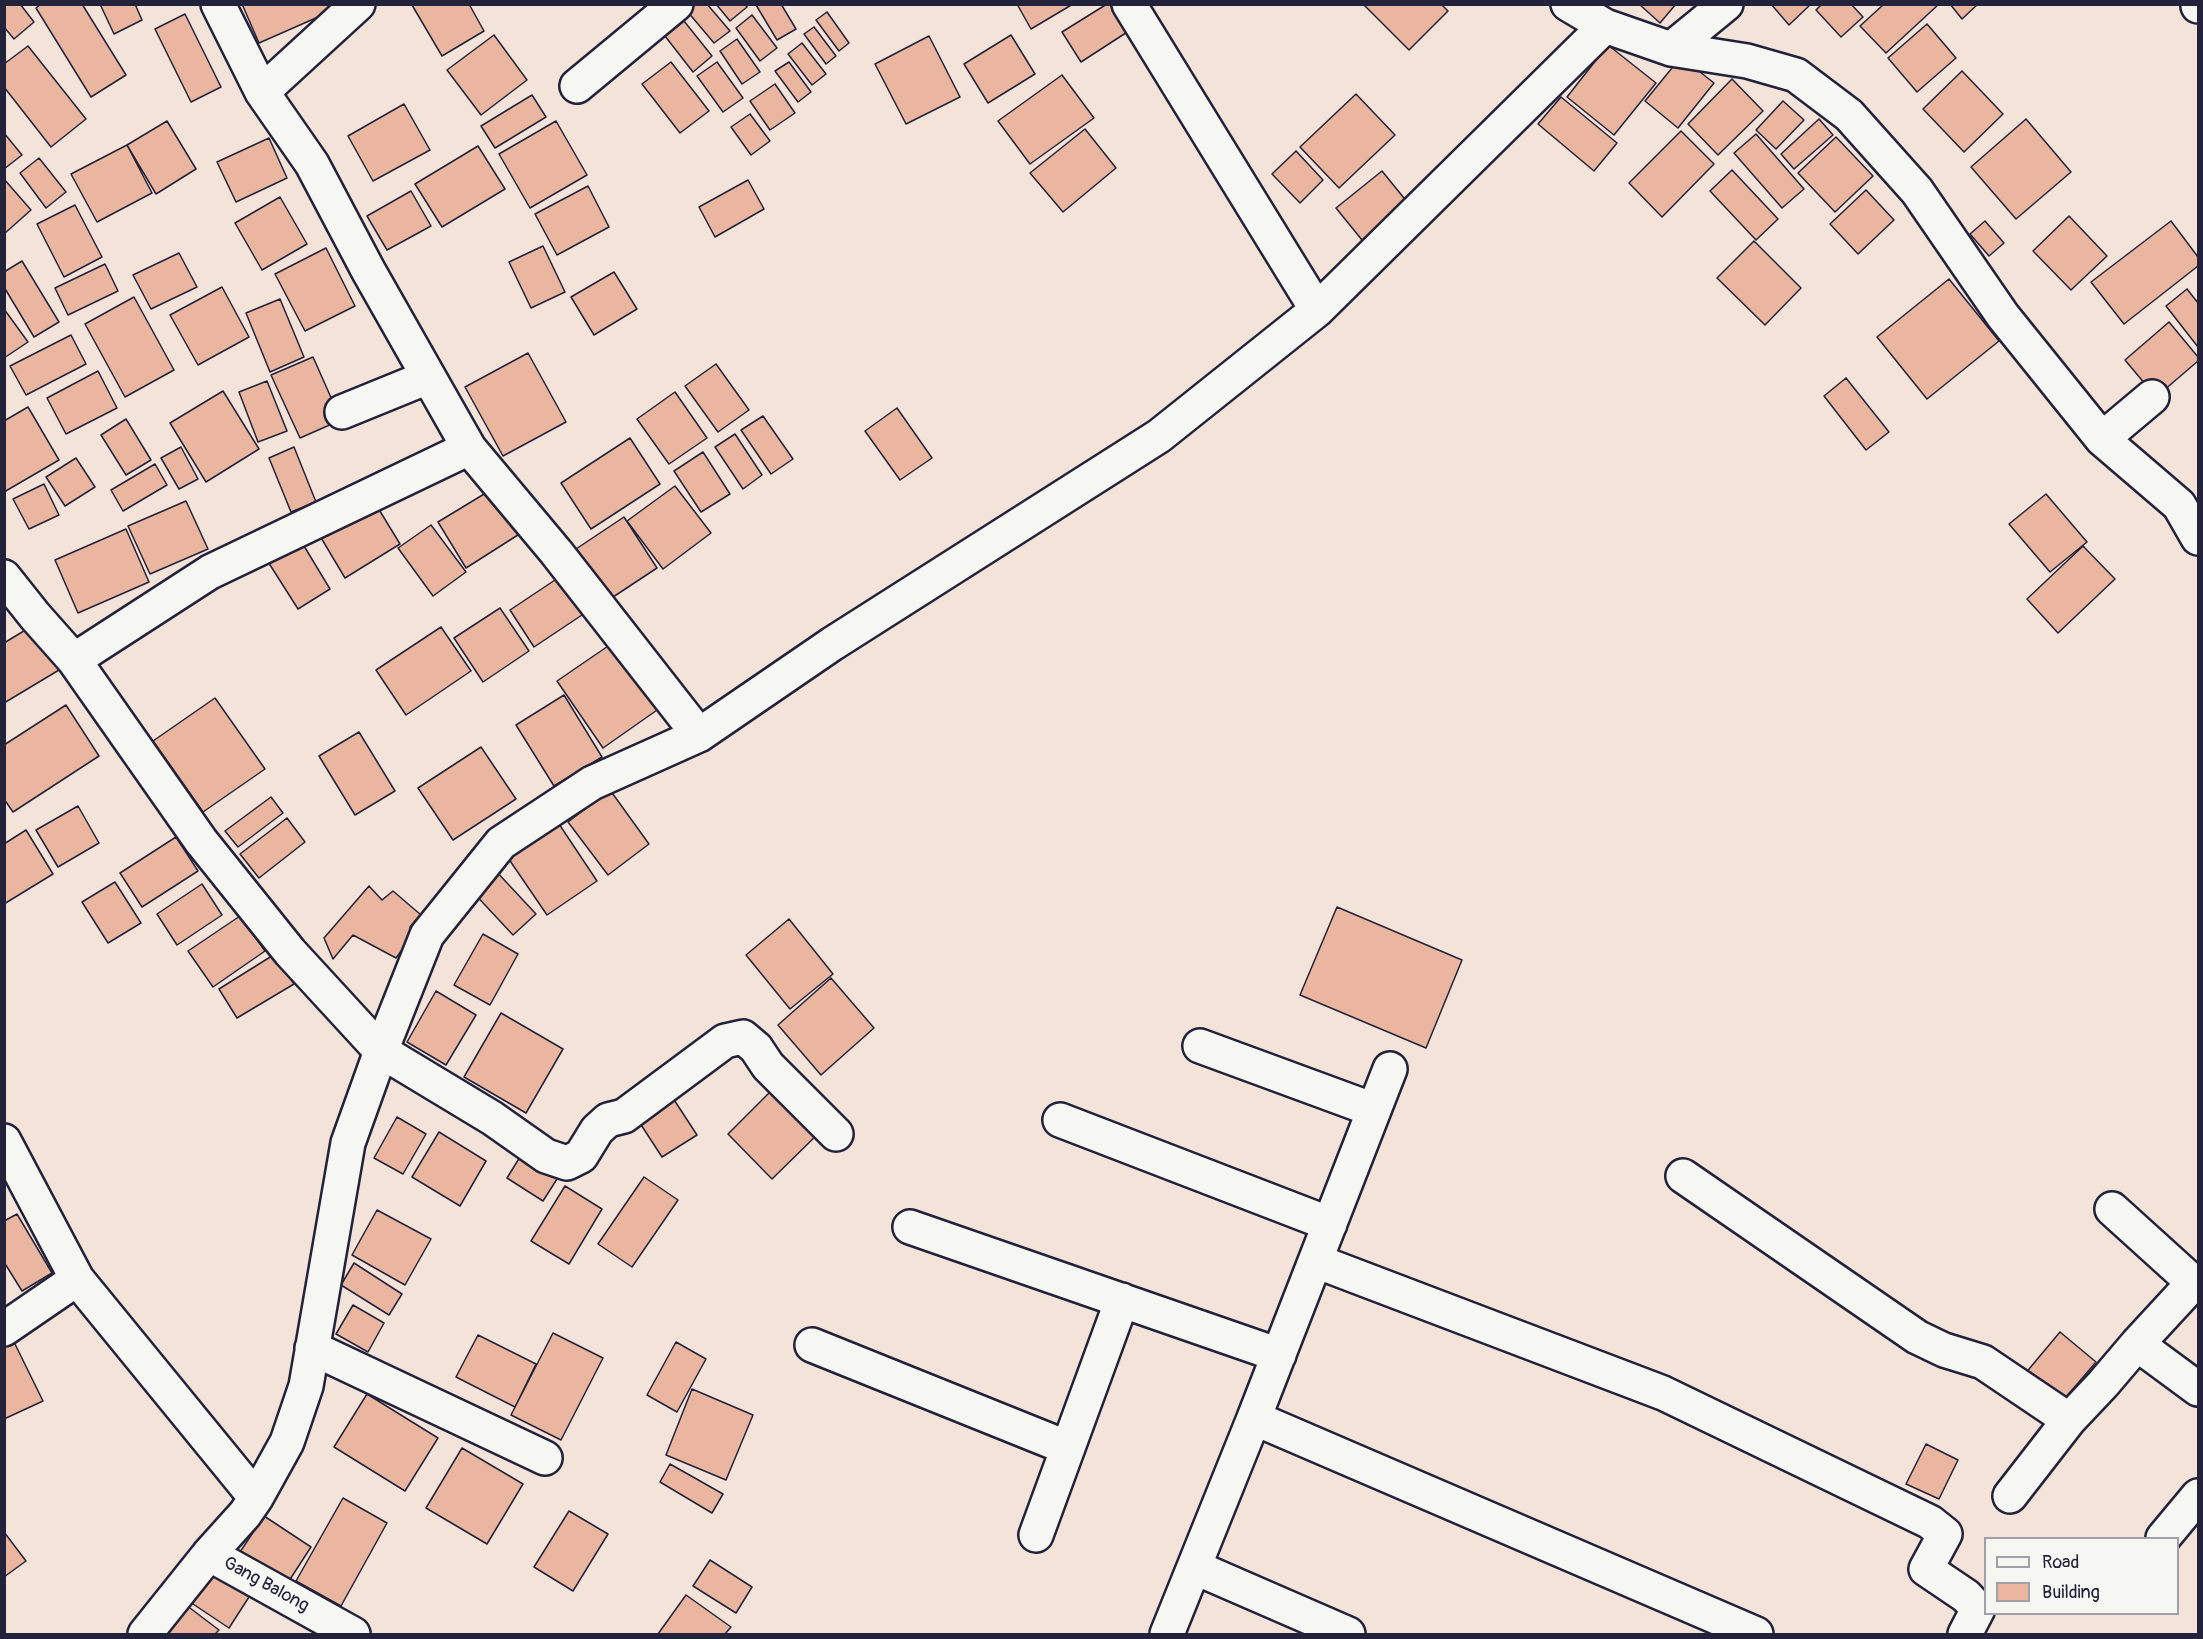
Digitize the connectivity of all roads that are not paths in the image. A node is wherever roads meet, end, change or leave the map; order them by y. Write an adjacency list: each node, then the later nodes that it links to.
1 (218, 4): 10 (street)
2 (358, 4): 10 (street)
3 (676, 4): 9 (street)
4 (1129, 4): 11 (street)
5 (1568, 4): 7 (street)
6 (1726, 4): 8 (street)
7 (1605, 26): 8 (street); 11 (street)
8 (1671, 49): 15 (street)
9 (577, 86)
10 (262, 92): 12 (street)
11 (1317, 310): 20 (street)
12 (428, 377): 14 (street); 16 (street)
13 (2152, 397): 15 (street)
14 (342, 412)
15 (2102, 439): 17 (street)
16 (469, 448): 19 (street); 20 (street)
17 (2199, 538)
18 (4, 577): 19 (street)
19 (74, 660): 22 (street)
20 (699, 735): 22 (street)
21 (1200, 1046): 24 (street)
22 (381, 1052): 26 (street); 38 (street)
23 (1390, 1069): 24 (street)
24 (1374, 1110): 30 (street)
25 (1060, 1120): 30 (street)
26 (836, 1134)
27 (4, 1140): 33 (street)
28 (1683, 1176): 42 (street)
29 (2112, 1209): 36 (street)
30 (1330, 1224): 32 (street)
31 (910, 1227): 34 (street)
32 (1316, 1261): 39 (street); 57 (street)
33 (77, 1279): 35 (street); 47 (street)
34 (1122, 1300): 39 (street); 43 (street)
35 (4, 1329)
36 (2137, 1344): 40 (street); 42 (street)
37 (812, 1345): 43 (street)
38 (312, 1348): 44 (street); 47 (street)
39 (1279, 1355): 41 (street)
40 (2199, 1389)
41 (1254, 1418): 51 (street); 56 (street)
42 (2069, 1420): 45 (street)
43 (1068, 1448): 48 (street)
44 (545, 1458)
45 (2010, 1496)
46 (2199, 1496): 49 (street)
47 (256, 1498): 50 (street)
48 (1036, 1535)
49 (2165, 1537)
50 (209, 1554): 52 (street); 53 (street, Gang Balong)
51 (1194, 1567): 54 (street); 55 (street)
52 (145, 1635)
53 (353, 1635)
54 (1167, 1635)
55 (1348, 1635)
56 (1756, 1635)
57 (1965, 1635)

